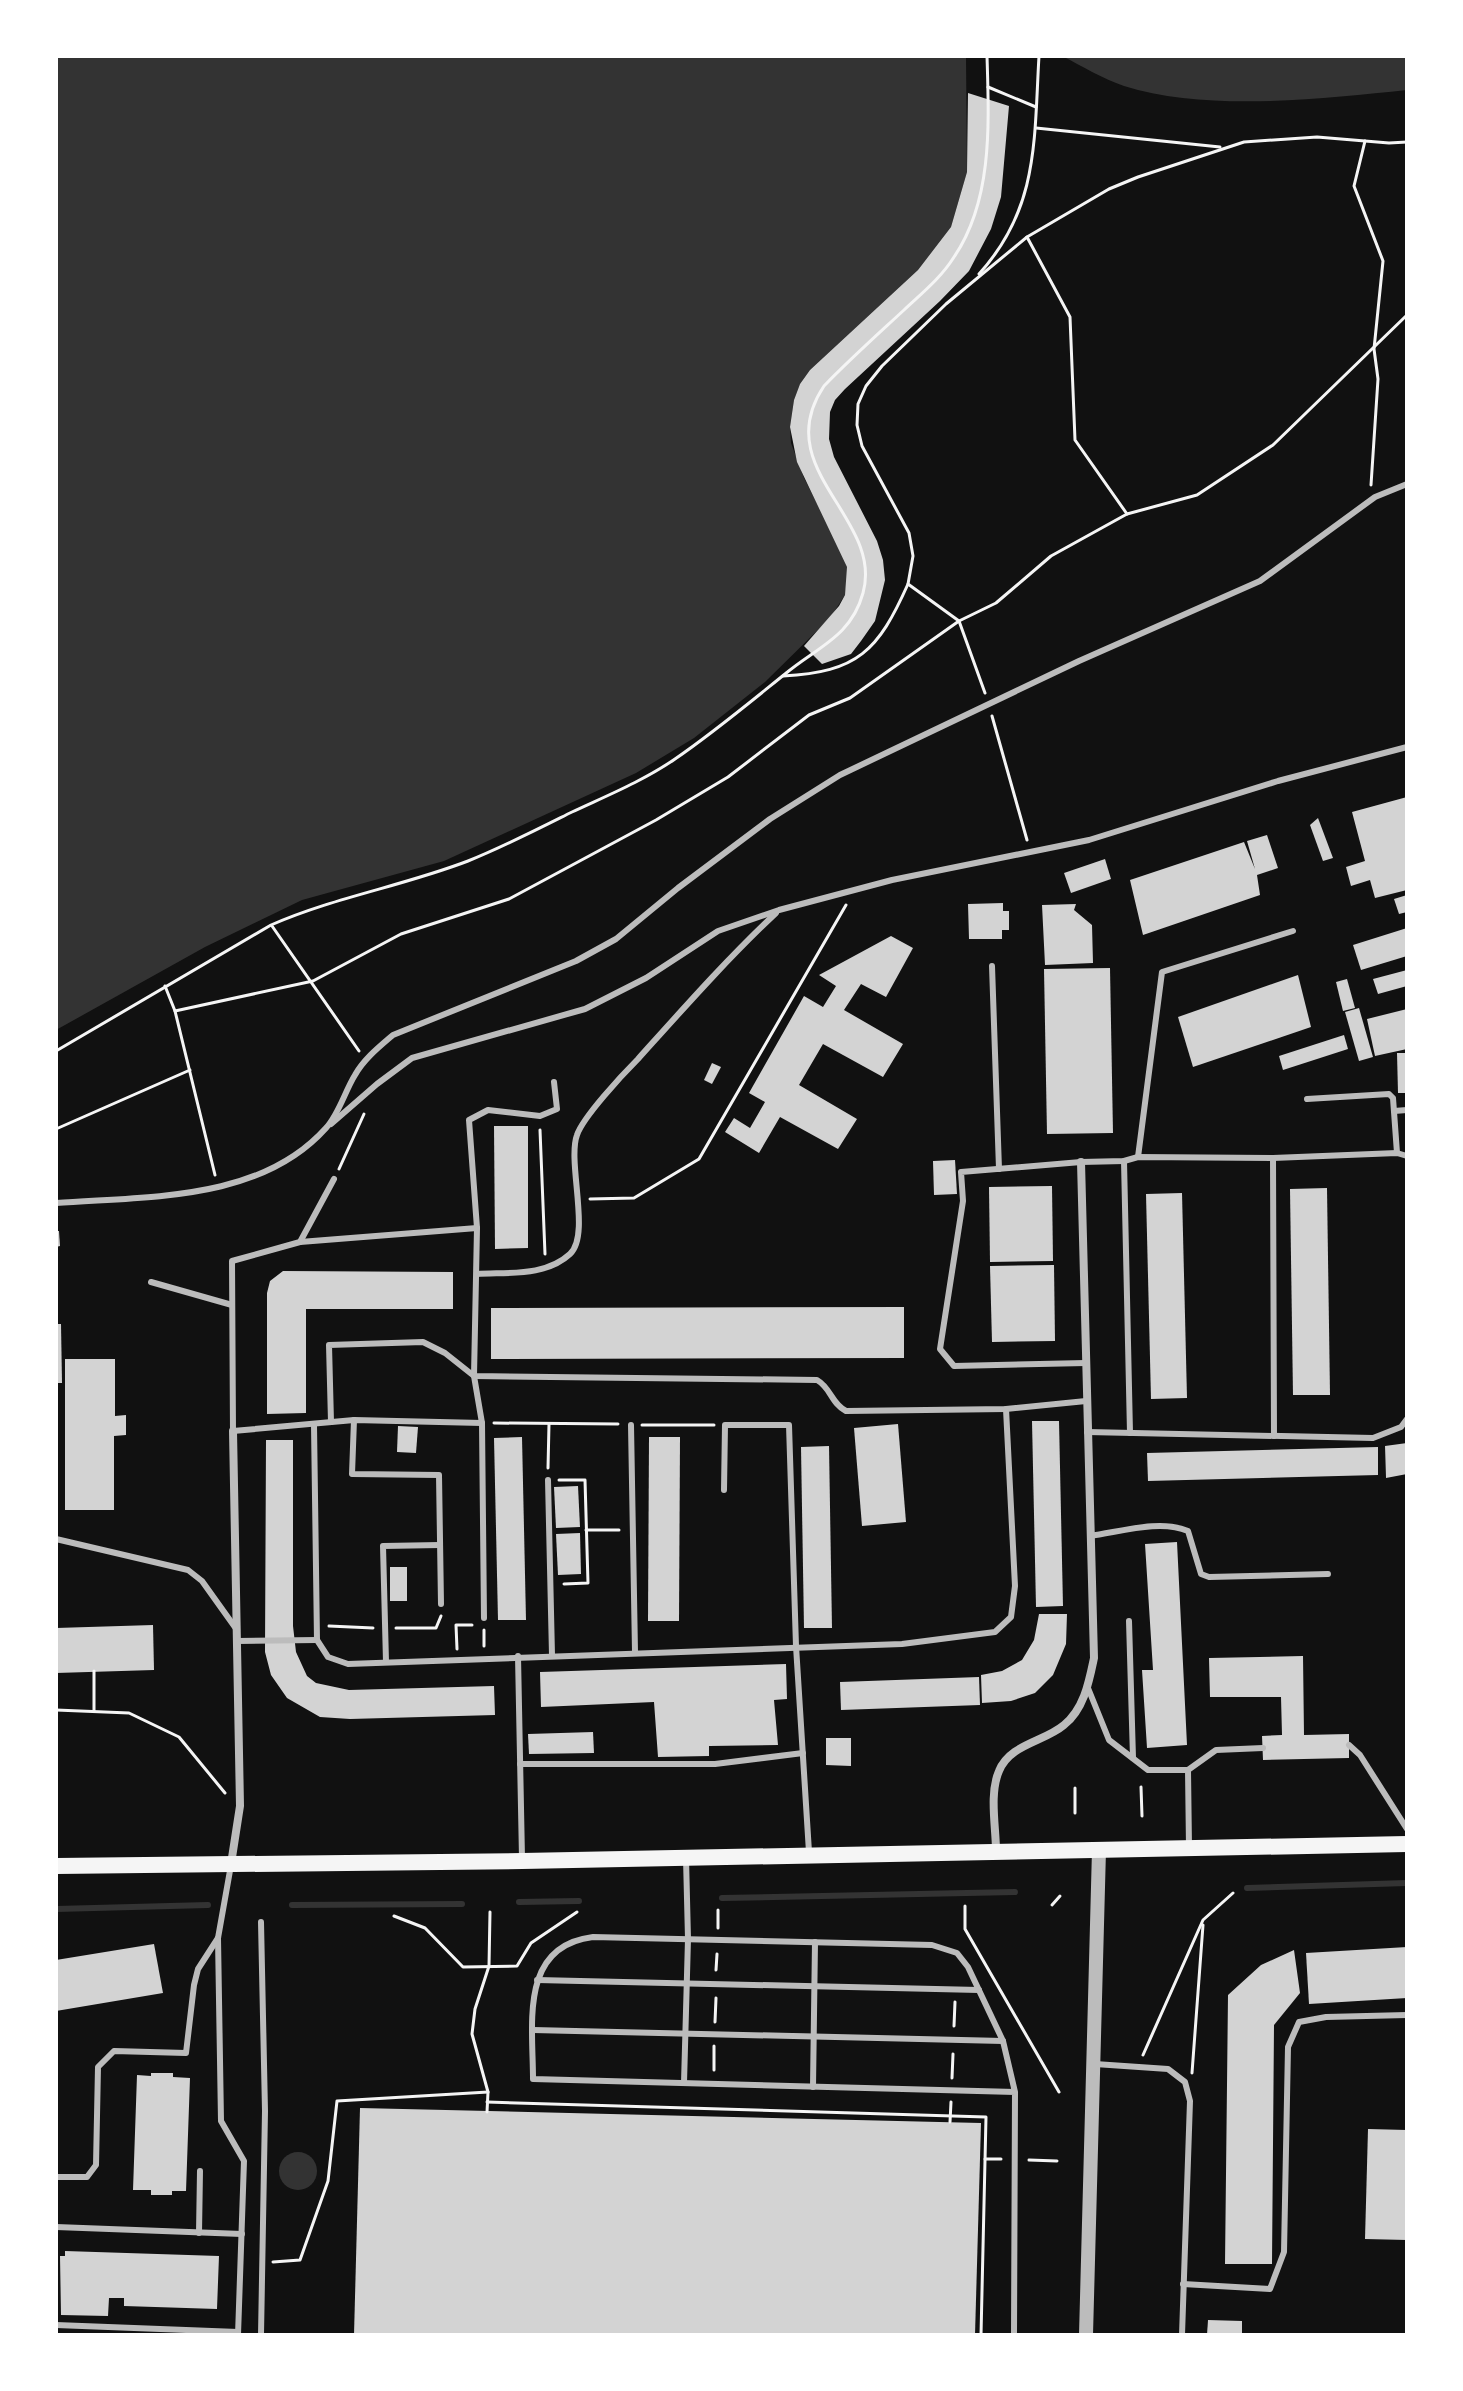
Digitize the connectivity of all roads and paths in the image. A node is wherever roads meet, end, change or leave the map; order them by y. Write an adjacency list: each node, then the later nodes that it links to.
1 (987, 56): 3 (path)
2 (1039, 56): 4 (path)
3 (988, 87): 4 (path); 18 (path)
4 (1036, 107): 5 (path)
5 (1035, 128): 8 (path); 10 (path)
6 (1365, 141): 7 (path); 8 (path); 12 (path)
7 (1407, 142)
8 (1223, 148): 9 (path)
9 (1027, 237): 10 (path); 15 (path)
10 (971, 283): 16 (path)
11 (1407, 315): 12 (path)
12 (1374, 349): 14 (path); 15 (path)
13 (1407, 484): 14 (lane)
14 (1370, 501): 19 (lane)
15 (1127, 514): 17 (path)
16 (908, 584): 17 (path); 18 (path)
17 (959, 621): 19 (path); 27 (path)
18 (782, 676): 24 (path)
19 (989, 705): 21 (path); 31 (lane)
20 (1407, 747): 21 (lane)
21 (1030, 851): 22 (lane)
22 (854, 892): 23 (lane); 50 (path)
23 (779, 910): 39 (lane); 50 (lane)
24 (271, 925): 27 (path); 28 (path)
25 (1293, 931): 43 (lane)
26 (992, 966): 47 (lane)
27 (313, 981): 29 (path); 31 (path)
28 (165, 986): 29 (path); 30 (path)
29 (175, 1011): 32 (path)
30 (56, 1051)
31 (366, 1061): 39 (lane)
32 (190, 1070): 40 (path); 49 (path)
33 (554, 1082): 38 (lane)
34 (1307, 1099): 37 (lane)
35 (1407, 1110): 37 (lane)
36 (365, 1111): 48 (path)
37 (1394, 1111): 41 (lane)
38 (540, 1116): 52 (lane); 54 (path)
39 (328, 1127): 49 (lane)
40 (56, 1129)
41 (1397, 1153): 42 (lane); 44 (lane)
42 (1407, 1156)
43 (1138, 1157): 44 (lane); 45 (lane)
44 (1273, 1158): 73 (lane)
45 (1124, 1161): 46 (lane); 72 (lane)
46 (1081, 1162): 47 (lane); 58 (street)
47 (999, 1169): 58 (lane)
48 (334, 1179): 53 (lane)
49 (218, 1186): 51 (lane)
50 (579, 1199): 54 (lane)
51 (56, 1203)
52 (477, 1228): 53 (lane); 55 (lane)
53 (300, 1242): 57 (lane)
54 (546, 1270): 55 (lane)
55 (477, 1274): 59 (lane)
56 (151, 1282): 57 (lane)
57 (232, 1305): 70 (lane)
58 (1086, 1363): 60 (street)
59 (474, 1376): 61 (lane); 64 (lane); 65 (lane)
60 (1086, 1401): 61 (lane); 71 (street)
61 (1006, 1409): 89 (lane)
62 (1407, 1419): 73 (lane)
63 (354, 1420): 64 (lane); 65 (lane); 80 (lane)
64 (331, 1422): 67 (lane)
65 (482, 1423): 66 (path); 84 (lane)
66 (549, 1424): 68 (path); 74 (path)
67 (314, 1425): 70 (lane); 87 (lane)
68 (631, 1425): 69 (path); 77 (lane)
69 (725, 1425): 75 (lane); 89 (lane)
70 (233, 1431): 86 (street)
71 (1087, 1432): 72 (lane); 78 (street)
72 (1130, 1433): 73 (lane)
73 (1274, 1436)
74 (548, 1480): 76 (path); 82 (lane)
75 (724, 1490)
76 (586, 1530): 77 (path); 82 (path)
77 (633, 1530): 90 (lane)
78 (1090, 1536): 81 (lane); 97 (street)
79 (56, 1539): 86 (lane)
80 (440, 1545): 83 (lane); 95 (lane)
81 (1328, 1574)
82 (551, 1584): 91 (lane)
83 (441, 1604)
84 (484, 1618)
85 (1129, 1621): 103 (lane)
86 (237, 1630): 88 (street)
87 (317, 1640): 88 (lane); 95 (lane)
88 (237, 1641): 108 (street)
89 (796, 1646): 90 (lane); 102 (lane)
90 (635, 1652): 91 (lane)
91 (552, 1655): 92 (lane)
92 (518, 1656): 93 (lane); 104 (lane)
93 (485, 1658): 94 (lane); 94 (path)
94 (458, 1659): 95 (lane)
95 (386, 1662)
96 (94, 1671): 99 (path)
97 (1088, 1688): 103 (lane); 115 (street)
98 (56, 1710): 99 (path)
99 (94, 1711): 108 (path)
100 (1349, 1745): 111 (lane)
101 (1263, 1748): 105 (lane)
102 (803, 1753): 104 (lane); 116 (lane)
103 (1133, 1758): 105 (lane)
104 (520, 1764): 118 (lane)
105 (1188, 1770): 113 (lane)
106 (1141, 1787): 110 (path)
107 (1075, 1788): 109 (path)
108 (240, 1806): 119 (street)
109 (1075, 1813)
110 (1142, 1816)
111 (1407, 1829)
112 (1407, 1844): 113 (main road)
113 (1189, 1848): 114 (main road)
114 (1099, 1850): 115 (main road); 154 (street)
115 (996, 1852): 116 (main road)
116 (809, 1856): 117 (main road)
117 (686, 1858): 118 (main road); 134 (lane)
118 (522, 1861): 119 (main road)
119 (231, 1865): 120 (main road); 133 (lane)
120 (56, 1866)
121 (1233, 1893): 129 (path)
122 (1060, 1896): 123 (path)
123 (1052, 1905)
124 (965, 1906): 132 (path)
125 (718, 1910): 131 (path)
126 (490, 1912): 138 (path)
127 (577, 1912): 138 (path)
128 (394, 1916): 138 (path)
129 (1203, 1920): 155 (path); 164 (path)
130 (261, 1922): 177 (lane)
131 (718, 1928)
132 (965, 1929): 137 (path); 162 (path)
133 (218, 1938): 173 (lane); 176 (lane)
134 (688, 1939): 135 (lane); 140 (lane); 141 (lane)
135 (815, 1942): 137 (lane); 142 (lane)
136 (717, 1947): 139 (path)
137 (957, 1953): 144 (lane)
138 (489, 1966): 160 (path)
139 (716, 1974)
140 (537, 1980): 141 (lane); 148 (lane)
141 (687, 1984): 142 (lane); 149 (lane)
142 (814, 1986): 143 (lane); 150 (lane)
143 (955, 1990): 144 (lane); 151 (path)
144 (979, 1990): 153 (lane)
145 (716, 1994): 147 (path)
146 (1407, 2015): 178 (lane)
147 (715, 2022)
148 (533, 2030): 149 (lane); 157 (lane)
149 (685, 2034): 150 (lane); 157 (lane)
150 (814, 2037): 151 (lane); 158 (lane)
151 (953, 2040): 153 (lane); 159 (path)
152 (714, 2041): 156 (path)
153 (1003, 2041): 161 (lane)
154 (1093, 2064): 155 (lane); 185 (street)
155 (1138, 2067): 164 (lane)
156 (714, 2070)
157 (684, 2083): 158 (lane)
158 (813, 2087): 159 (lane)
159 (951, 2090): 161 (lane); 168 (path)
160 (488, 2092): 165 (path); 177 (path)
161 (1015, 2092): 184 (lane)
162 (1059, 2092)
163 (713, 2100): 166 (path)
164 (1190, 2101): 178 (lane)
165 (487, 2102): 166 (path); 167 (path)
166 (712, 2109): 168 (path)
167 (487, 2112)
168 (950, 2116): 169 (path); 183 (path)
169 (950, 2122)
170 (1031, 2160): 171 (path)
171 (1057, 2161)
172 (200, 2171): 175 (lane)
173 (56, 2177)
174 (56, 2227): 175 (lane)
175 (199, 2233): 176 (lane)
176 (242, 2234): 181 (lane)
177 (261, 2263): 182 (lane)
178 (1183, 2284): 186 (lane)
179 (56, 2325): 180 (lane)
180 (132, 2331): 181 (lane)
181 (238, 2333)
182 (261, 2335)
183 (981, 2335)
184 (1014, 2335)
185 (1086, 2335)
186 (1182, 2335)

